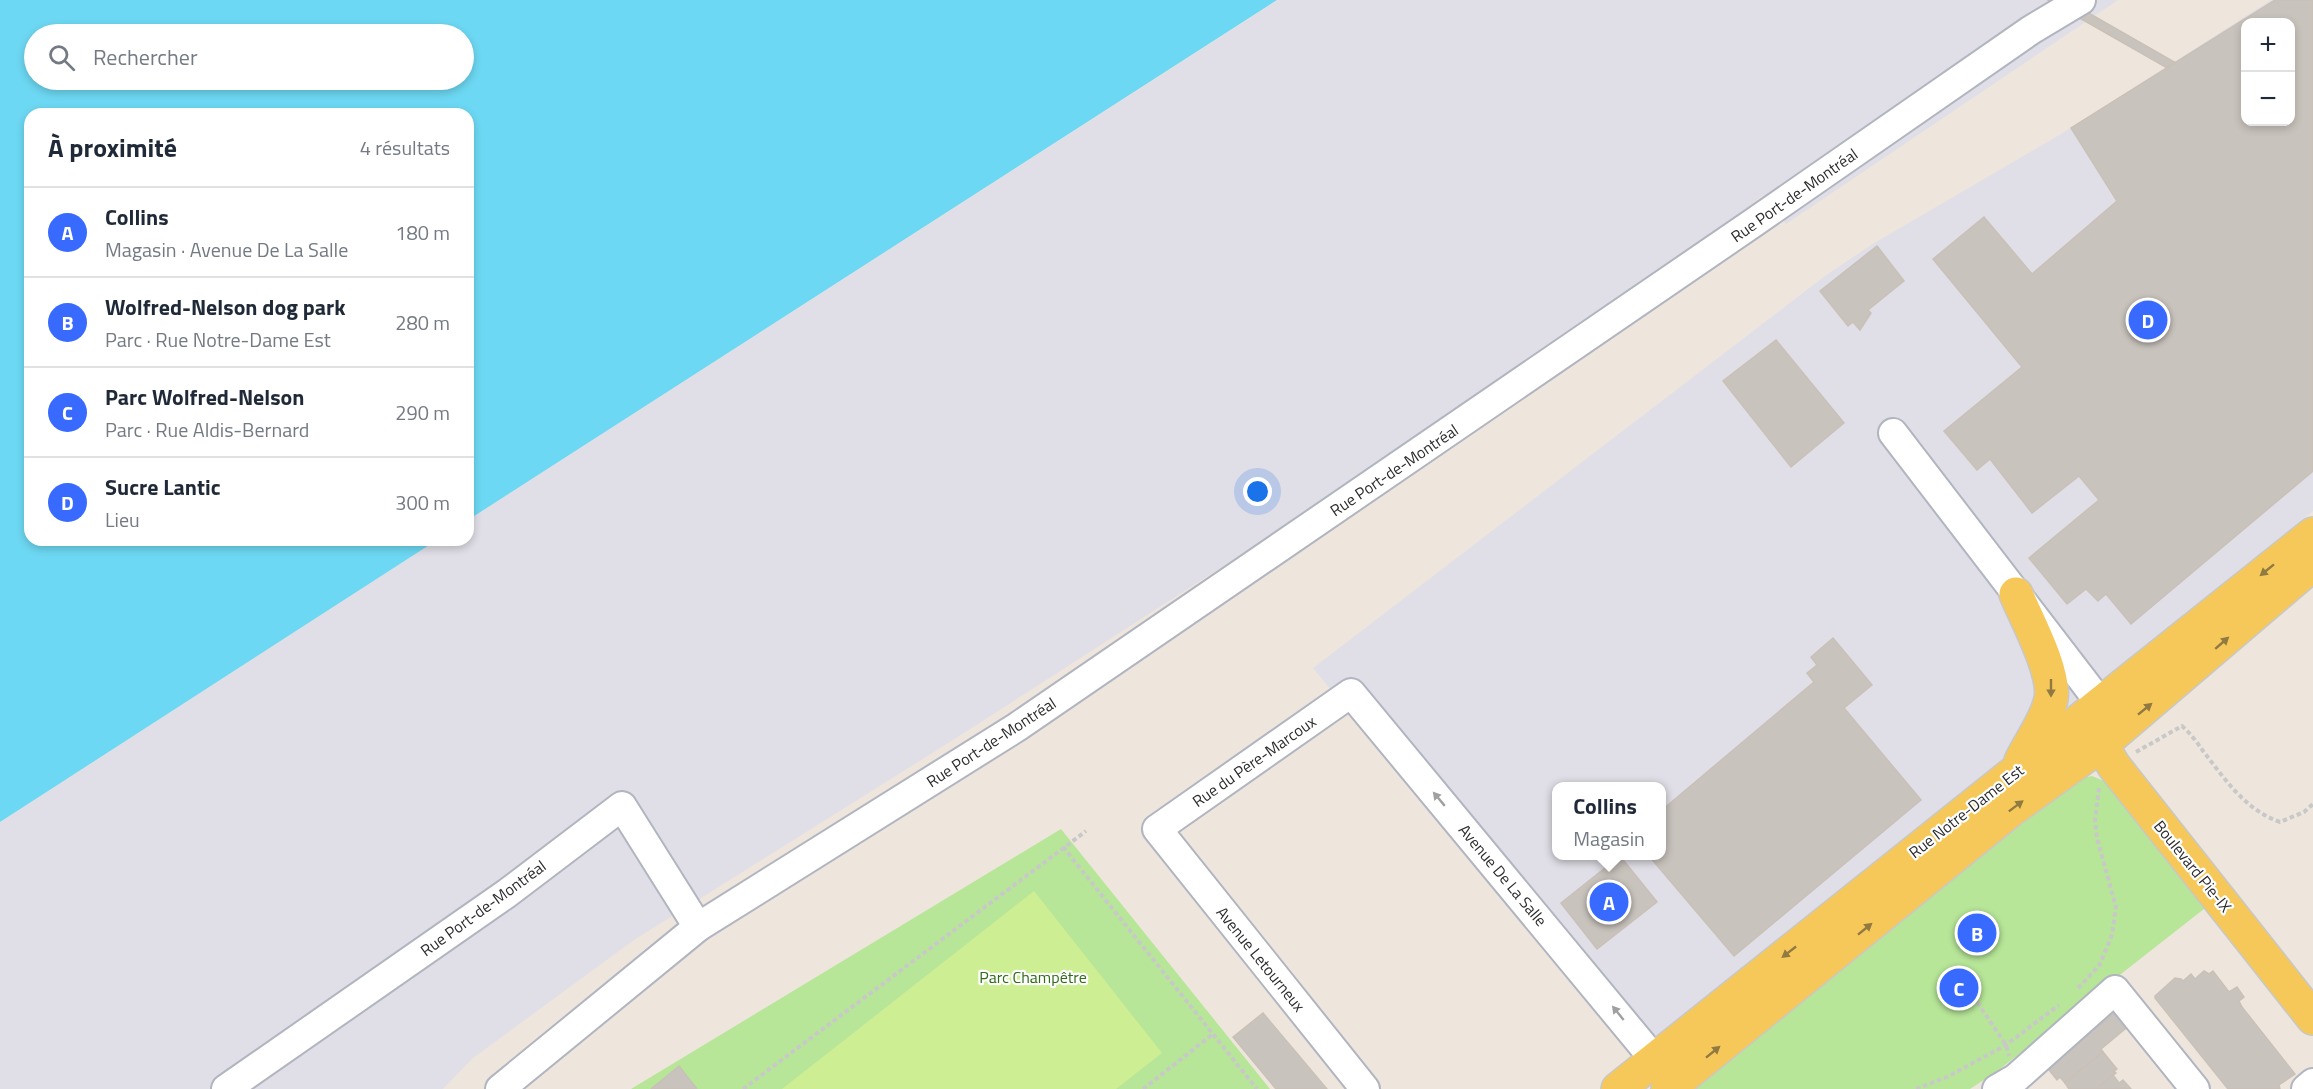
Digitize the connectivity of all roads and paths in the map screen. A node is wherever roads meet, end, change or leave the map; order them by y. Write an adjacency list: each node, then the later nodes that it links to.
1 (2081, 0): 15 (street, Rue Port-de-Montréal)
2 (1893, 433): 5 (street)
3 (2313, 534): 7 (main road, Rue Notre-Dame Est, one-way to 7)
4 (2313, 564): 8 (main road, Rue Notre-Dame Est, one-way to 4)
5 (2016, 594): 7 (street); 9 (main road, one-way to 9)
6 (1351, 693): 12 (street, Rue du Père-Marcoux); 23 (street, Avenue De La Salle, one-way to 6)
7 (2101, 704): 8 (main road); 9 (main road, Rue Notre-Dame Est)
8 (2113, 746): 11 (path); 16 (main road, Boulevard Pie-IX); 20 (main road, Boulevard Pie-IX); 33 (main road, Rue Notre-Dame Est, one-way to 8)
9 (2015, 772): 23 (main road, Rue Notre-Dame Est, one-way to 23)
10 (2099, 786): 18 (path)
11 (2313, 804)
12 (1157, 829): 31 (street, Avenue Letourneux)
13 (1086, 831): 14 (path)
14 (1063, 847): 21 (path); 28 (path)
15 (698, 927): 26 (street, Rue Port-de-Montréal); 27 (street, Rue Port-de-Montréal)
16 (2313, 988)
17 (1969, 990): 22 (path)
18 (2071, 996)
19 (2062, 1003): 22 (path)
20 (2313, 1018)
21 (1213, 1034): 29 (path); 30 (path)
22 (2006, 1045): 34 (path)
23 (1654, 1059): 32 (main road, Rue Notre-Dame Est)
24 (2313, 1083): 36 (street)
25 (2013, 1085): 35 (street)
26 (226, 1089)
27 (500, 1089)
28 (743, 1089)
29 (1143, 1089)
30 (1257, 1089)
31 (1365, 1089)
32 (1618, 1089)
33 (1668, 1089)
34 (1917, 1089)
35 (2195, 1089)
36 (2306, 1089)

